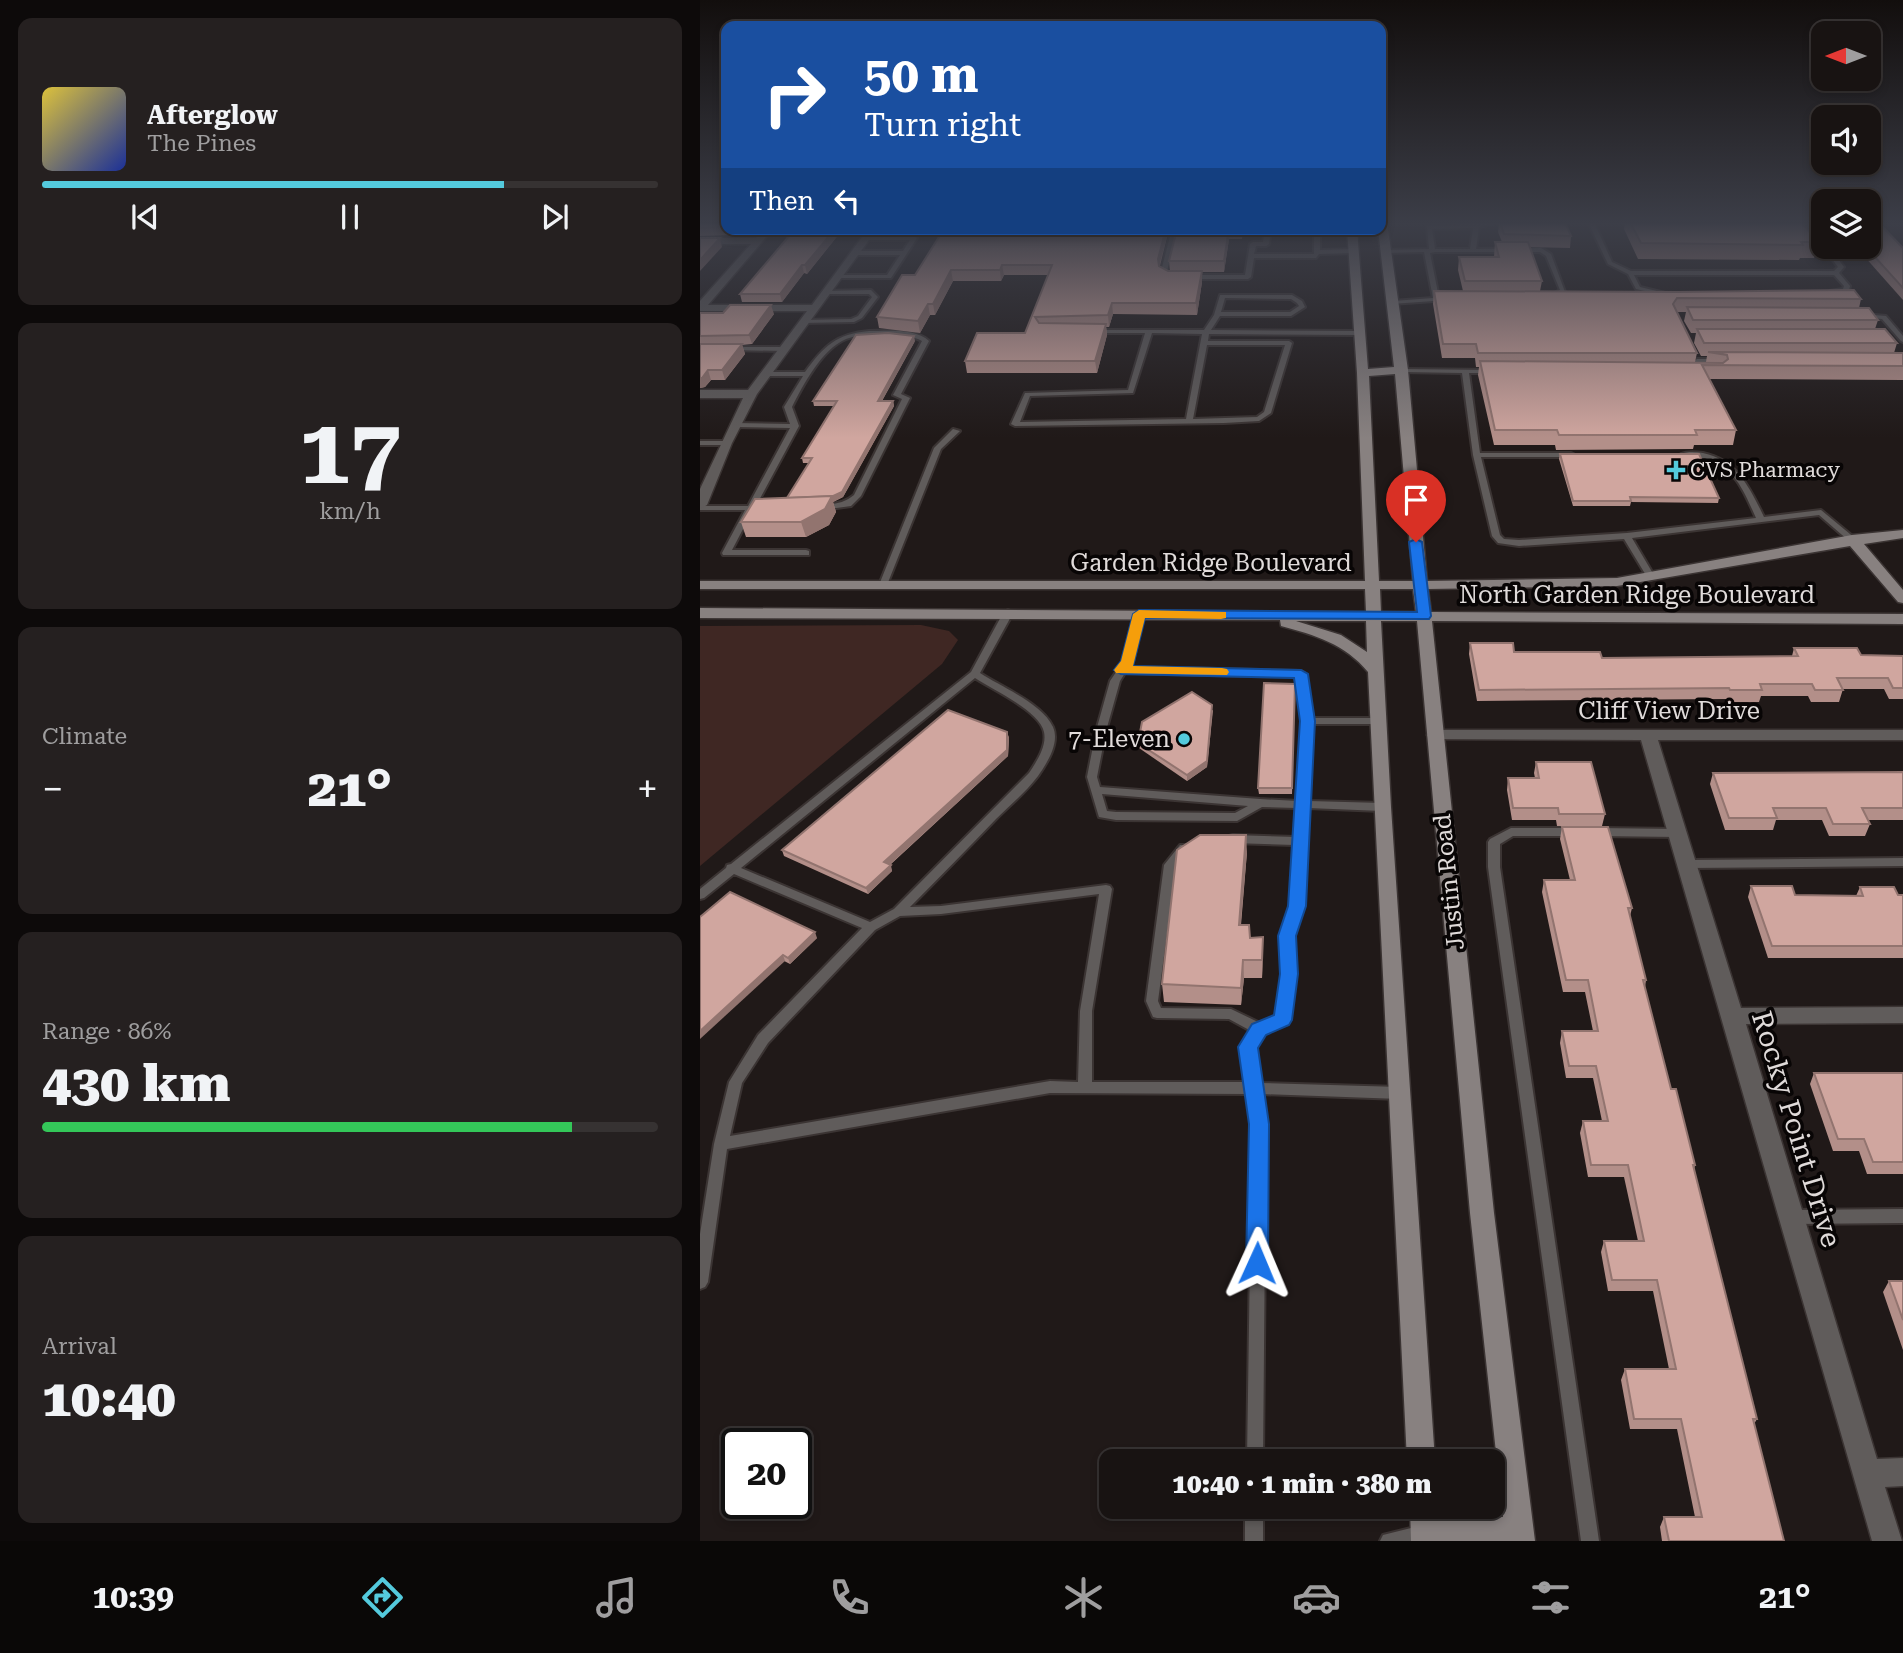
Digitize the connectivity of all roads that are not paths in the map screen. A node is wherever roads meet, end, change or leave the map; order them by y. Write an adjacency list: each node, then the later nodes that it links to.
1 (824, 294): 12 (street)
2 (873, 294): 15 (lane)
3 (1365, 294): 19 (main road, Justin Road)
4 (1389, 294): 10 (main road, Justin Road)
5 (1435, 294): 7 (lane)
6 (1556, 294): 9 (lane)
7 (1436, 299): 8 (lane); 10 (lane)
8 (1450, 299)
9 (1545, 299)
10 (1393, 303): 28 (main road, Justin Road)
11 (700, 307): 12 (street)
12 (813, 308): 15 (street)
13 (1218, 314): 13 (lane); 18 (lane)
14 (1856, 316): 21 (lane)
15 (803, 322): 24 (street)
16 (1081, 331): 17 (lane)
17 (1149, 331): 18 (lane); 37 (lane)
18 (1206, 332): 19 (lane); 22 (lane)
19 (1360, 333): 32 (main road, Justin Road)
20 (1888, 338): 21 (lane)
21 (1902, 339)
22 (1204, 343): 37 (lane); 37 (lane)
23 (726, 349): 24 (lane)
24 (784, 349): 33 (street)
25 (1692, 349): 26 (lane)
26 (1697, 361): 27 (lane); 31 (lane)
27 (1724, 361)
28 (1402, 370): 29 (lane); 32 (main road); 59 (main road, Justin Road)
29 (1465, 371): 30 (lane); 44 (lane)
30 (1493, 371)
31 (1702, 372)
32 (1363, 373): 58 (main road, Justin Road)
33 (766, 374): 34 (lane); 36 (street)
34 (807, 374): 39 (lane); 49 (lane)
35 (700, 394): 36 (street)
36 (751, 394): 38 (street)
37 (1189, 421)
38 (735, 425): 39 (lane); 42 (street)
39 (796, 425): 47 (lane)
40 (956, 431): 57 (lane)
41 (700, 443): 42 (lane)
42 (726, 443): 46 (street)
43 (1676, 454): 50 (lane)
44 (1477, 455): 45 (lane); 52 (lane)
45 (1580, 455)
46 (701, 504): 47 (lane)
47 (752, 508): 48 (lane); 54 (lane)
48 (779, 508)
49 (818, 508)
50 (1761, 519): 52 (lane); 53 (lane)
51 (1903, 534): 53 (main road, Garden Ridge Boulevard)
52 (1627, 536): 55 (lane)
53 (1852, 539): 55 (main road, Garden Ridge Boulevard); 60 (main road)
54 (806, 553)
55 (1651, 577): 59 (main road, Garden Ridge Boulevard)
56 (700, 585): 57 (main road, Garden Ridge Boulevard)
57 (883, 585): 58 (main road, Garden Ridge Boulevard); 62 (main road)
58 (1371, 586): 59 (main road, Garden Ridge Boulevard); 66 (main road, Justin Road)
59 (1420, 587): 67 (main road, Justin Road)
60 (1903, 599)
61 (700, 613): 62 (main road)
62 (870, 613): 63 (main road)
63 (1000, 613): 64 (main road, North Garden Ridge Boulevard); 71 (lane)
64 (1139, 614): 65 (main road, North Garden Ridge Boulevard); 69 (lane)
65 (1234, 615): 66 (main road, North Garden Ridge Boulevard); 70 (main road)
66 (1373, 616): 67 (main road, North Garden Ridge Boulevard); 70 (main road, Justin Road)
67 (1424, 616): 68 (main road, North Garden Ridge Boulevard); 74 (main road, Justin Road)
68 (1903, 619)
69 (1121, 670): 72 (lane); 77 (lane)
70 (1376, 671): 73 (main road, Justin Road)
71 (975, 674): 87 (lane); 89 (lane)
72 (1308, 721): 73 (lane); 79 (lane)
73 (1378, 721): 80 (main road, Justin Road)
74 (1435, 735): 75 (street, Cliff View Drive); 107 (main road, Justin Road)
75 (1648, 735): 76 (street, Cliff View Drive); 81 (street, Rocky Point Drive)
76 (1903, 736)
77 (1095, 790): 78 (lane); 78 (lane)
78 (1260, 803): 79 (lane)
79 (1302, 805): 80 (lane); 84 (lane)
80 (1382, 807): 96 (main road, Justin Road)
81 (1678, 833): 86 (street, Rocky Point Drive); 110 (lane)
82 (1217, 839): 84 (lane)
83 (1195, 841): 93 (lane)
84 (1300, 841): 93 (lane)
85 (1903, 862): 86 (lane)
86 (1688, 864): 92 (street, Rocky Point Drive)
87 (731, 868): 88 (lane); 90 (lane)
88 (700, 895)
89 (898, 912): 90 (lane); 94 (lane)
90 (871, 927): 97 (lane)
91 (1903, 1015): 92 (street)
92 (1733, 1016): 99 (street, Rocky Point Drive)
93 (1259, 1029): 95 (lane)
94 (1085, 1088): 95 (lane); 97 (lane)
95 (1256, 1088): 96 (lane); 101 (lane)
96 (1400, 1093): 102 (main road, Justin Road)
97 (721, 1144): 100 (lane)
98 (1903, 1216): 99 (lane)
99 (1793, 1217): 104 (street, Rocky Point Drive)
100 (700, 1282)
101 (1255, 1449)
102 (1420, 1449)
103 (1903, 1472): 104 (street)
104 (1866, 1473): 111 (street, Rocky Point Drive)
105 (1254, 1519): 108 (lane)
106 (1425, 1527): 107 (main road); 109 (lane)
107 (1519, 1536)
108 (1254, 1541)
109 (1389, 1541)
110 (1590, 1541)
111 (1887, 1541)

